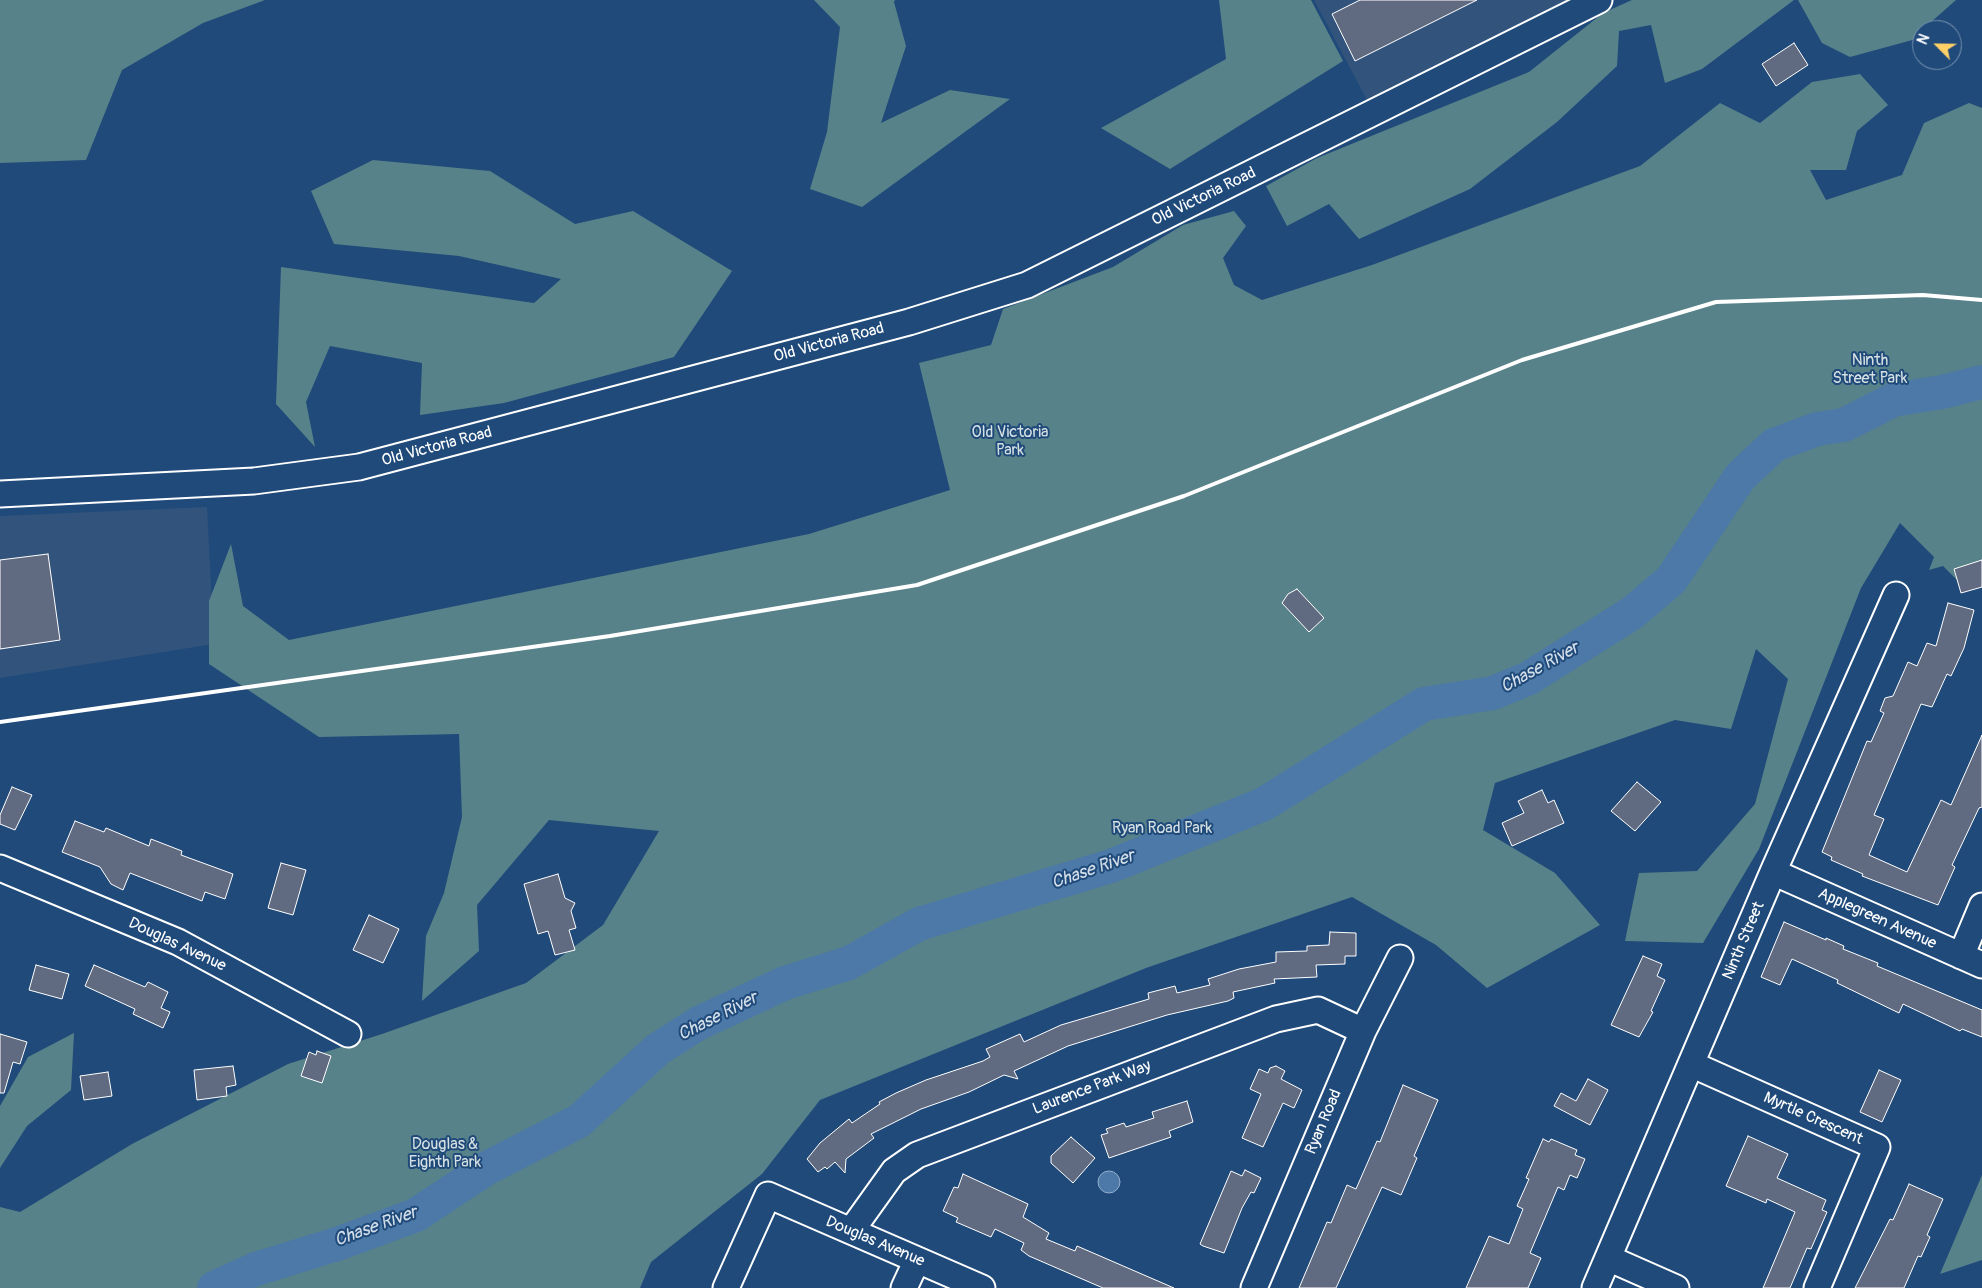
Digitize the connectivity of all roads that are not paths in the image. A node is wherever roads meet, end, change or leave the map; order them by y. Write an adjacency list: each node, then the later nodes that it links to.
1 (1599, 0): 2 (street, Old Victoria Road)
2 (0, 494)
3 (1896, 595): 5 (street, Ninth Street)
4 (0, 868): 10 (street, Douglas Avenue)
5 (1773, 872): 8 (street, Applegreen Avenue); 11 (street, Ninth Street)
6 (1982, 906): 8 (street)
7 (1400, 958): 9 (street, Ryan Road)
8 (1971, 960)
9 (1363, 1031): 12 (street, Laurence Park Way); 18 (street, Ryan Road)
10 (348, 1034)
11 (1691, 1064): 13 (street, Ninth Street); 21 (street, Myrtle Crescent)
12 (851, 1231): 14 (street, Douglas Avenue); 15 (street, Douglas Avenue)
13 (1608, 1258): 19 (street, Ninth Street); 20 (street)
14 (917, 1260): 16 (street); 17 (street, Douglas Avenue)
15 (726, 1288)
16 (904, 1288)
17 (982, 1288)
18 (1254, 1288)
19 (1595, 1288)
20 (1676, 1288)
21 (1817, 1288)

